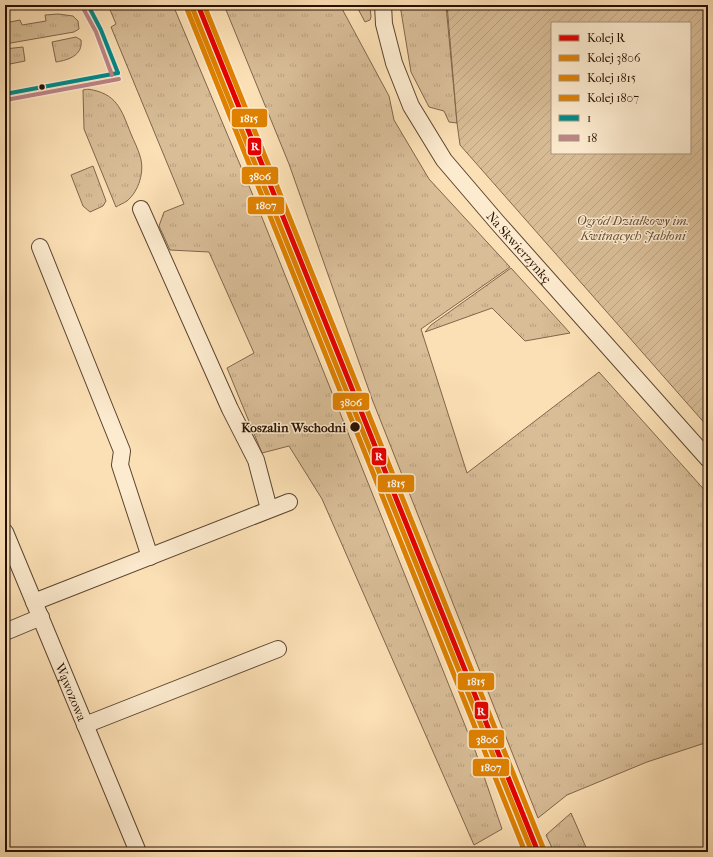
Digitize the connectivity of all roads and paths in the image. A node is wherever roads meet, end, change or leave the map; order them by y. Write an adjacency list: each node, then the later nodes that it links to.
1 (383, 5): 4 (street, Na Skwierzynkę)
2 (141, 208): 6 (street)
3 (40, 246): 8 (street)
4 (708, 459)
5 (289, 502): 6 (street)
6 (270, 509): 8 (street)
7 (5, 532): 9 (street, Wąwozowa)
8 (150, 557): 9 (street)
9 (34, 602): 10 (street, Wąwozowa)
10 (41, 617): 11 (street); 13 (street, Wąwozowa)
11 (5, 632)
12 (278, 649): 13 (street)
13 (85, 725): 14 (street, Wąwozowa)
14 (138, 852)

